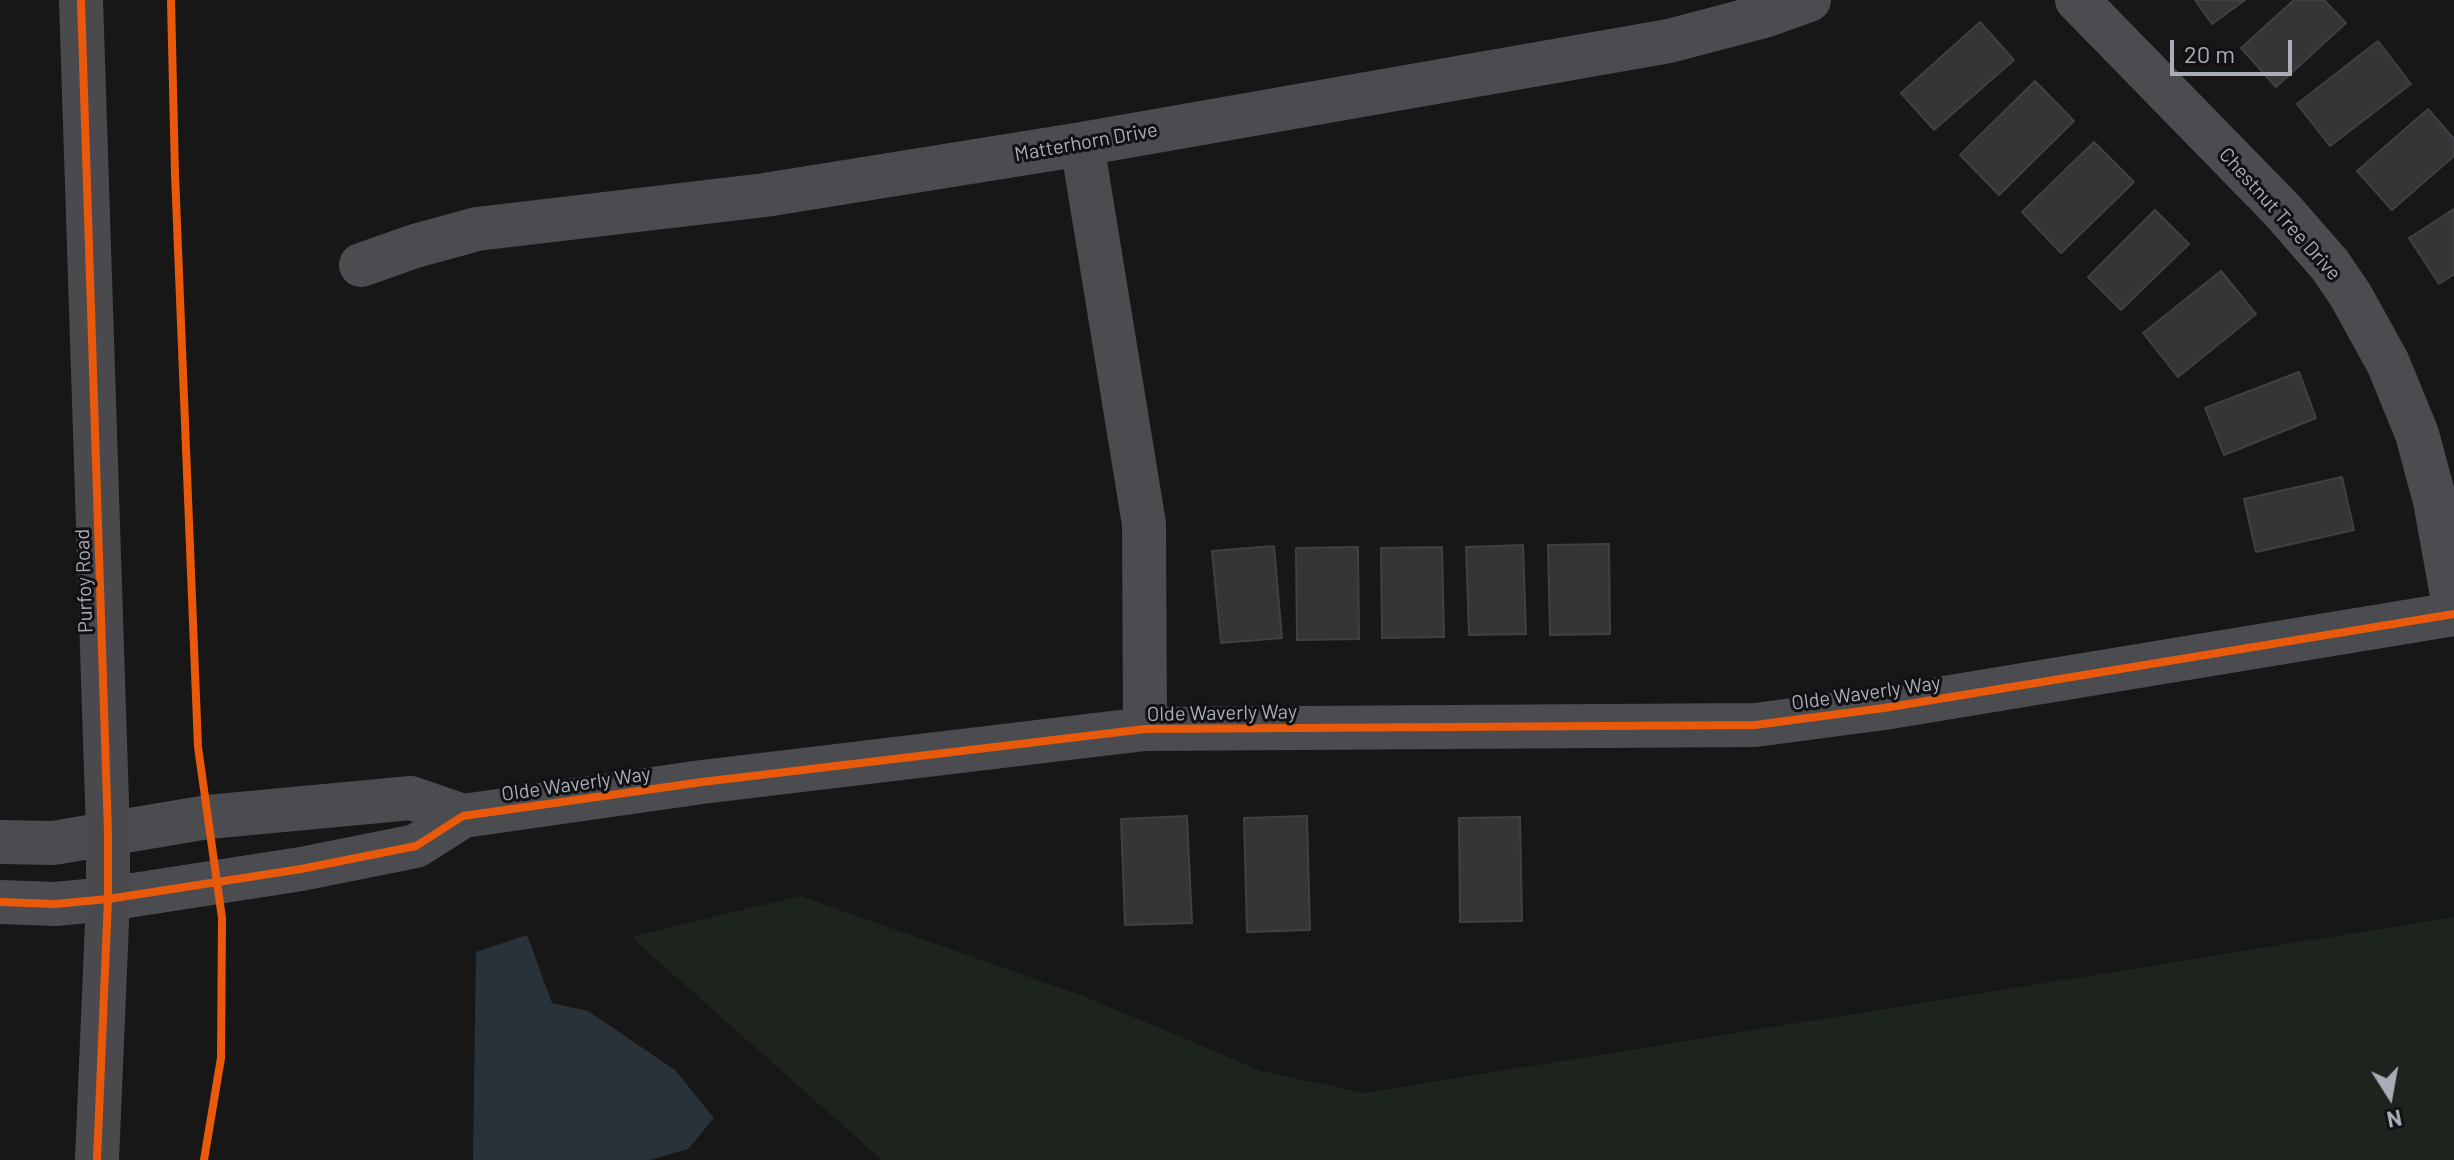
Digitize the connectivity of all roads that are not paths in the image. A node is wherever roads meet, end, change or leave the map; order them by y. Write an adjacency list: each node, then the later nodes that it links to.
1 (81, 0): 10 (street, Purfoy Road)
2 (1809, 0): 4 (street, Matterhorn Drive)
3 (2077, 0): 6 (street, Chestnut Tree Drive)
4 (1082, 144): 5 (street, Matterhorn Drive); 8 (street)
5 (361, 265)
6 (2454, 606)
7 (2454, 614): 8 (street, Olde Waverly Way)
8 (1145, 729): 9 (street, Olde Waverly Way)
9 (463, 816): 10 (street, Olde Waverly Way); 12 (street, Olde Waverly Way)
10 (108, 833): 11 (street, Olde Waverly Way); 12 (street, Purfoy Road)
11 (0, 842)
12 (108, 899): 13 (street, Olde Waverly Way); 14 (street, Purfoy Road)
13 (0, 902)
14 (97, 1160)

